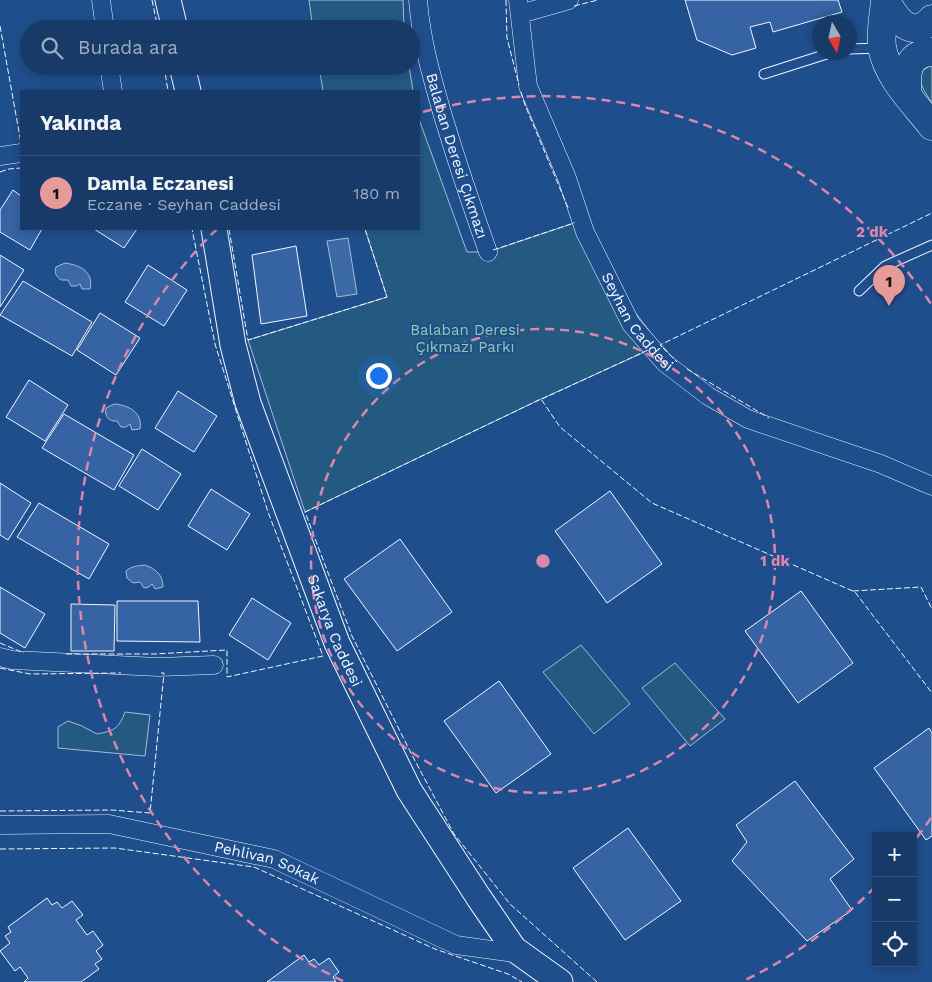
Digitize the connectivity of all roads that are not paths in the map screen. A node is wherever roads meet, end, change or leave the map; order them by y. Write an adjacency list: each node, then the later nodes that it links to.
1 (101, 0): 8 (street)
2 (168, 0): 9 (street)
3 (418, 0): 25 (street, Balaban Deresi Çıkmazı)
4 (569, 0): 6 (street)
5 (886, 0): 7 (main road); 11 (main road)
6 (519, 7): 27 (street, Seyhan Caddesi)
7 (932, 19)
8 (103, 20)
9 (173, 20)
10 (857, 48): 11 (lane)
11 (882, 48): 19 (main road)
12 (932, 52): 19 (main road)
13 (812, 59): 14 (lane)
14 (764, 74)
15 (111, 75): 17 (street)
16 (184, 75): 18 (street)
17 (113, 90)
18 (188, 90)
19 (908, 96): 20 (main road)
20 (932, 126)
21 (20, 154): 22 (street)
22 (0, 156)
23 (214, 230): 31 (street, Sakarya Caddesi)
24 (932, 245): 26 (lane)
25 (488, 252)
26 (859, 291)
27 (932, 486)
28 (0, 657): 29 (street)
29 (214, 665)
30 (0, 825): 31 (street, Pehlivan Sokak)
31 (521, 954): 32 (street, Sakarya Caddesi)
32 (560, 982)

